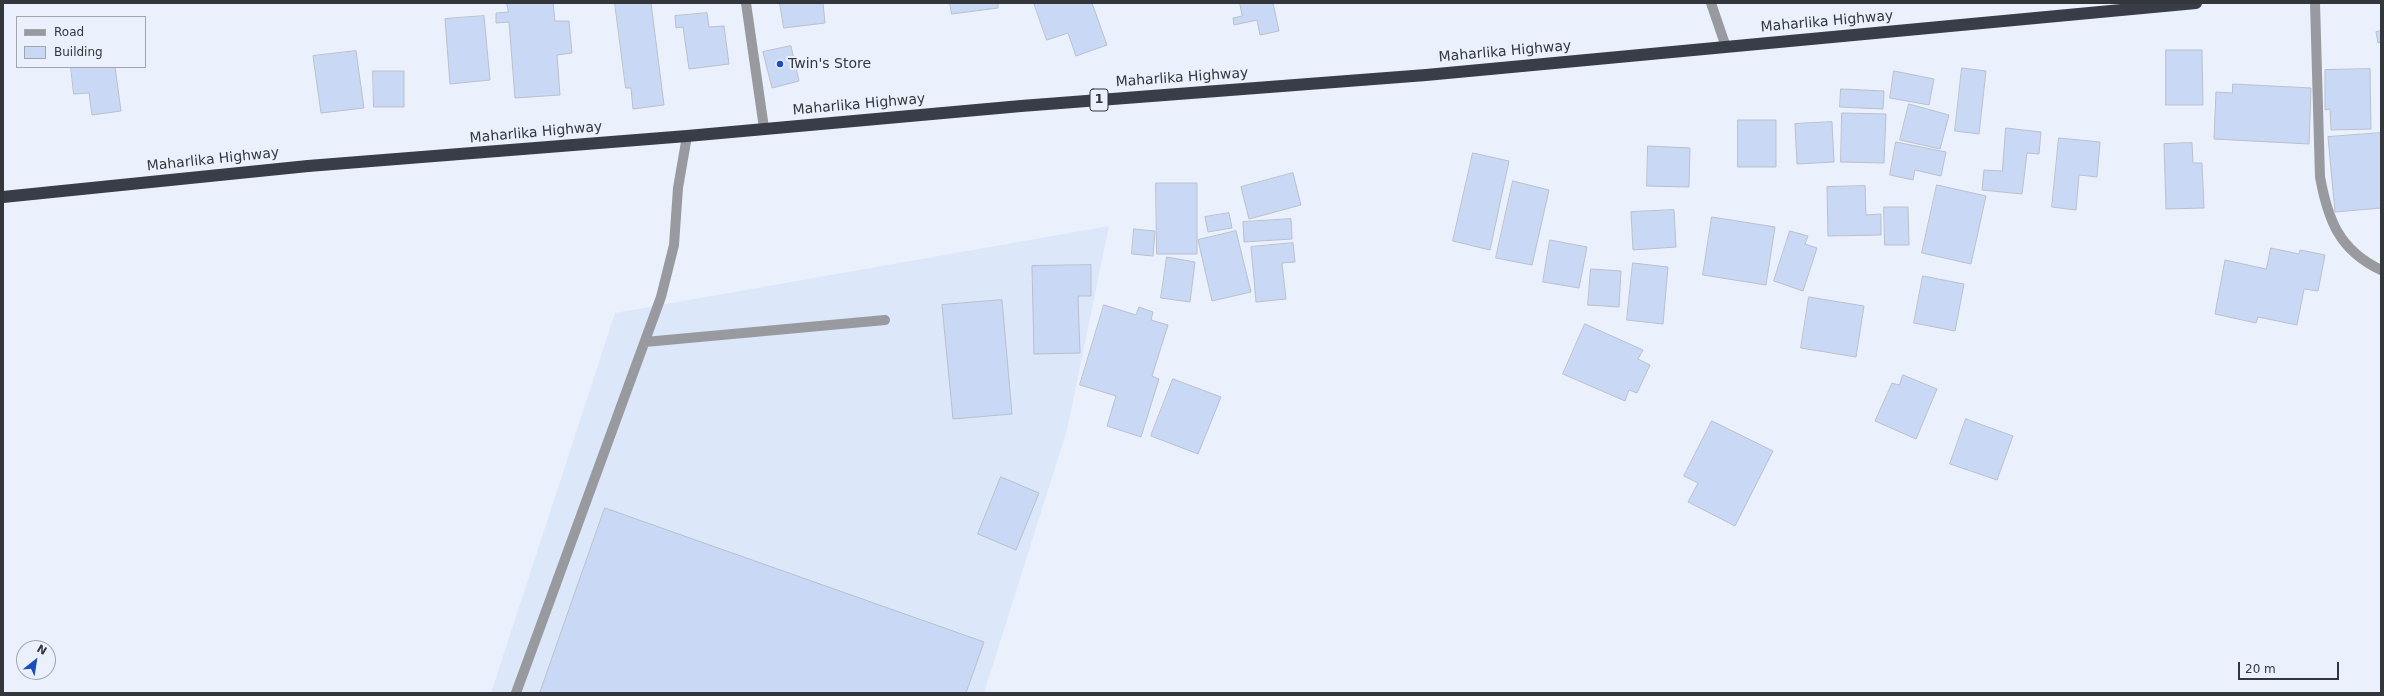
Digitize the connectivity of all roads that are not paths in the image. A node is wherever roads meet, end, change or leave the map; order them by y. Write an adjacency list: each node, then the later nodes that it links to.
1 (746, 3): 6 (street)
2 (1711, 3): 5 (street)
3 (2196, 3): 5 (highway, Maharlika Highway / 1)
4 (2315, 3): 9 (street)
5 (1726, 47): 6 (highway, Maharlika Highway / 1)
6 (764, 128): 7 (highway, Maharlika Highway / 1)
7 (687, 136): 8 (highway, Maharlika Highway / 1); 11 (street)
8 (3, 197)
9 (2381, 270)
10 (885, 320): 11 (street)
11 (645, 342): 12 (street)
12 (516, 693)

